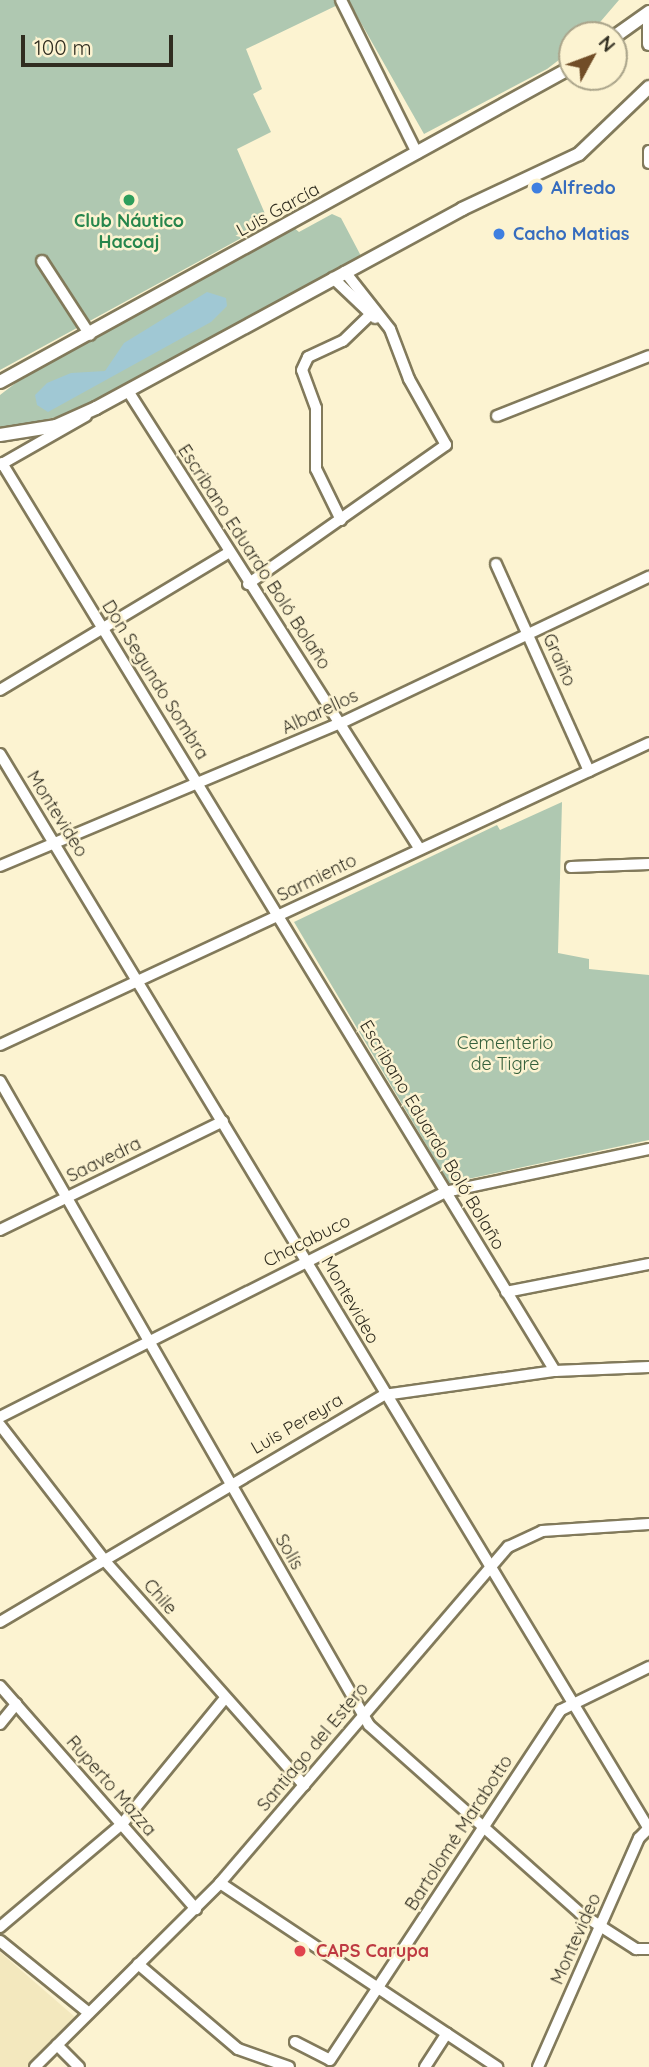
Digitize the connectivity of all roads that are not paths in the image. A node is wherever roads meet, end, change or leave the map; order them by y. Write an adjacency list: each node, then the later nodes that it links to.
1 (341, 0): 9 (street)
2 (649, 12): 4 (main road)
3 (649, 22): 5 (main road)
4 (628, 27)
5 (649, 44)
6 (558, 75): 9 (main road, Luis García)
7 (649, 87): 12 (main road)
8 (649, 151): 10 (street)
9 (417, 153): 14 (main road, Luis García)
10 (649, 163)
11 (42, 261): 14 (street)
12 (339, 275): 13 (street); 17 (main road)
13 (372, 313): 22 (street); 22 (street)
14 (90, 335): 16 (main road, Luis García)
15 (649, 356): 19 (street)
16 (0, 382)
17 (128, 391): 18 (main road); 23 (street, Escribano Eduardo Boló Bolaño)
18 (96, 408): 20 (main road); 21 (street)
19 (497, 415)
20 (0, 435)
21 (1, 464): 27 (street, Don Segundo Sombra)
22 (341, 520): 26 (street)
23 (228, 554): 26 (street, Escribano Eduardo Boló Bolaño); 27 (street)
24 (496, 565): 28 (street, Graiño)
25 (649, 577): 28 (street, Albarellos)
26 (248, 584): 30 (street, Escribano Eduardo Boló Bolaño)
27 (102, 628): 29 (street); 34 (street, Don Segundo Sombra)
28 (528, 633): 30 (street, Albarellos); 33 (street, Graiño)
29 (0, 690)
30 (341, 723): 34 (street, Albarellos); 36 (street, Escribano Eduardo Boló Bolaño)
31 (649, 743): 33 (street, Sarmiento)
32 (0, 754): 35 (street, Montevideo)
33 (589, 771): 36 (street, Sarmiento)
34 (201, 785): 35 (street, Albarellos); 40 (street, Don Segundo Sombra)
35 (56, 845): 38 (street, Albarellos); 41 (street, Montevideo)
36 (419, 848): 40 (street, Sarmiento)
37 (649, 864): 39 (street)
38 (0, 866)
39 (571, 867)
40 (280, 915): 41 (street, Sarmiento); 46 (street, Escribano Eduardo Boló Bolaño)
41 (139, 984): 42 (street, Sarmiento); 44 (street, Montevideo)
42 (0, 1045)
43 (0, 1081): 47 (street, Solís)
44 (223, 1121): 47 (street, Saavedra); 49 (street, Montevideo)
45 (649, 1149): 46 (street, Chacabuco)
46 (445, 1192): 49 (street, Chacabuco); 51 (street, Escribano Eduardo Boló Bolaño)
47 (66, 1198): 48 (street, Saavedra); 52 (street, Solís)
48 (0, 1230)
49 (307, 1260): 52 (street, Chacabuco); 55 (street, Montevideo)
50 (649, 1264): 51 (street)
51 (506, 1292): 54 (street, Escribano Eduardo Boló Bolaño)
52 (147, 1343): 56 (street, Chacabuco); 58 (street, Solís)
53 (649, 1367): 54 (street, Luis Pereyra)
54 (555, 1371): 55 (street, Luis Pereyra)
55 (384, 1395): 58 (street, Luis Pereyra); 61 (street, Montevideo)
56 (0, 1417)
57 (0, 1425): 60 (street, Chile)
58 (229, 1483): 60 (street, Luis Pereyra); 68 (street, Solís)
59 (649, 1524): 61 (street, Santiago del Estero)
60 (105, 1561): 62 (street, Luis Pereyra); 65 (street, Chile)
61 (489, 1564): 66 (street, Montevideo); 68 (street, Santiago del Estero)
62 (0, 1622)
63 (649, 1667): 66 (street)
64 (0, 1686): 67 (street, Ruperto Mazza)
65 (225, 1698): 70 (street, Chile); 71 (street)
66 (571, 1700): 72 (street, Montevideo); 73 (street, Bartolomé Marabotto)
67 (16, 1704): 69 (street); 71 (street, Ruperto Mazza)
68 (363, 1715): 70 (street, Santiago del Estero); 73 (street, Solís)
69 (0, 1724)
70 (304, 1785): 74 (street, Santiago del Estero)
71 (122, 1824): 75 (street, Ruperto Mazza); 76 (street)
72 (649, 1828): 77 (street, Montevideo)
73 (481, 1832): 77 (street, Solís); 81 (street, Bartolomé Marabotto)
74 (220, 1883): 75 (street, Santiago del Estero); 81 (street)
75 (196, 1909): 80 (street, Santiago del Estero)
76 (0, 1927)
77 (600, 1928): 79 (street, Solís); 91 (street, Montevideo)
78 (0, 1941): 82 (street)
79 (649, 1949)
80 (138, 1964): 82 (street, Santiago del Estero); 88 (street)
81 (378, 1986): 83 (street); 84 (street, Bartolomé Marabotto)
82 (89, 2013): 85 (street, Santiago del Estero)
83 (447, 2033): 89 (street); 90 (street)
84 (295, 2042)
85 (57, 2045): 86 (street, Santiago del Estero); 87 (street)
86 (35, 2067)
87 (79, 2067)
88 (289, 2067)
89 (425, 2067)
90 (497, 2067)
91 (538, 2067)

